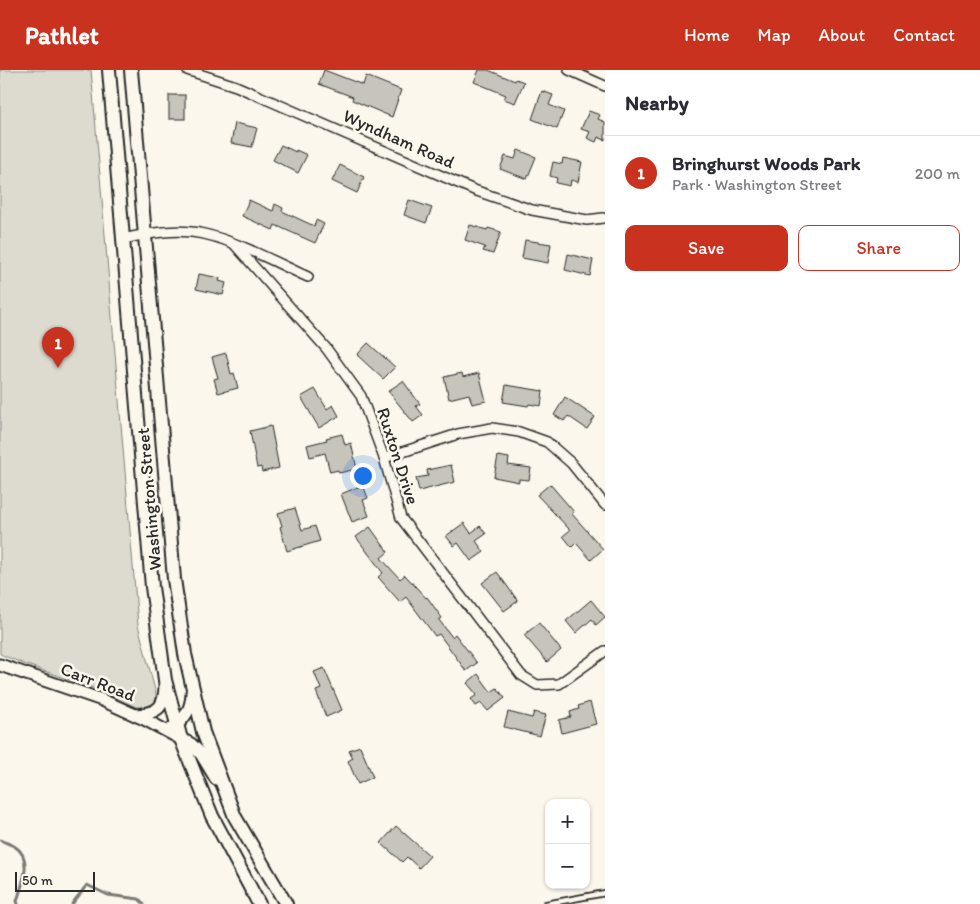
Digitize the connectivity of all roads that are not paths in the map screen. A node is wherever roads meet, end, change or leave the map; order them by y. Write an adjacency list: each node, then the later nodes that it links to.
1 (109, 70): 8 (main road, Washington Street)
2 (131, 70): 7 (main road, Washington Street)
3 (187, 70): 6 (street, Wyndham Road)
4 (569, 70): 5 (street)
5 (605, 86)
6 (604, 219)
7 (144, 234): 8 (street); 9 (street); 16 (main road, Washington Street)
8 (123, 239): 15 (main road, Washington Street)
9 (235, 245): 10 (street); 11 (street, Ruxton Drive)
10 (308, 277)
11 (384, 458): 12 (street); 13 (street, Ruxton Drive)
12 (605, 505)
13 (605, 651)
14 (0, 665): 17 (street, Carr Road)
15 (165, 680): 17 (street); 18 (main road, Washington Street)
16 (192, 688): 18 (street); 21 (main road, Washington Street)
17 (134, 715): 19 (street, Carr Road)
18 (177, 725): 19 (street); 20 (main road, Washington Street)
19 (162, 729): 20 (street, Carr Road)
20 (181, 738): 21 (street, Carr Road); 23 (main road, Washington Street)
21 (235, 817): 24 (main road, Washington Street)
22 (605, 893): 25 (lane)
23 (259, 904)
24 (286, 904)
25 (546, 904)

